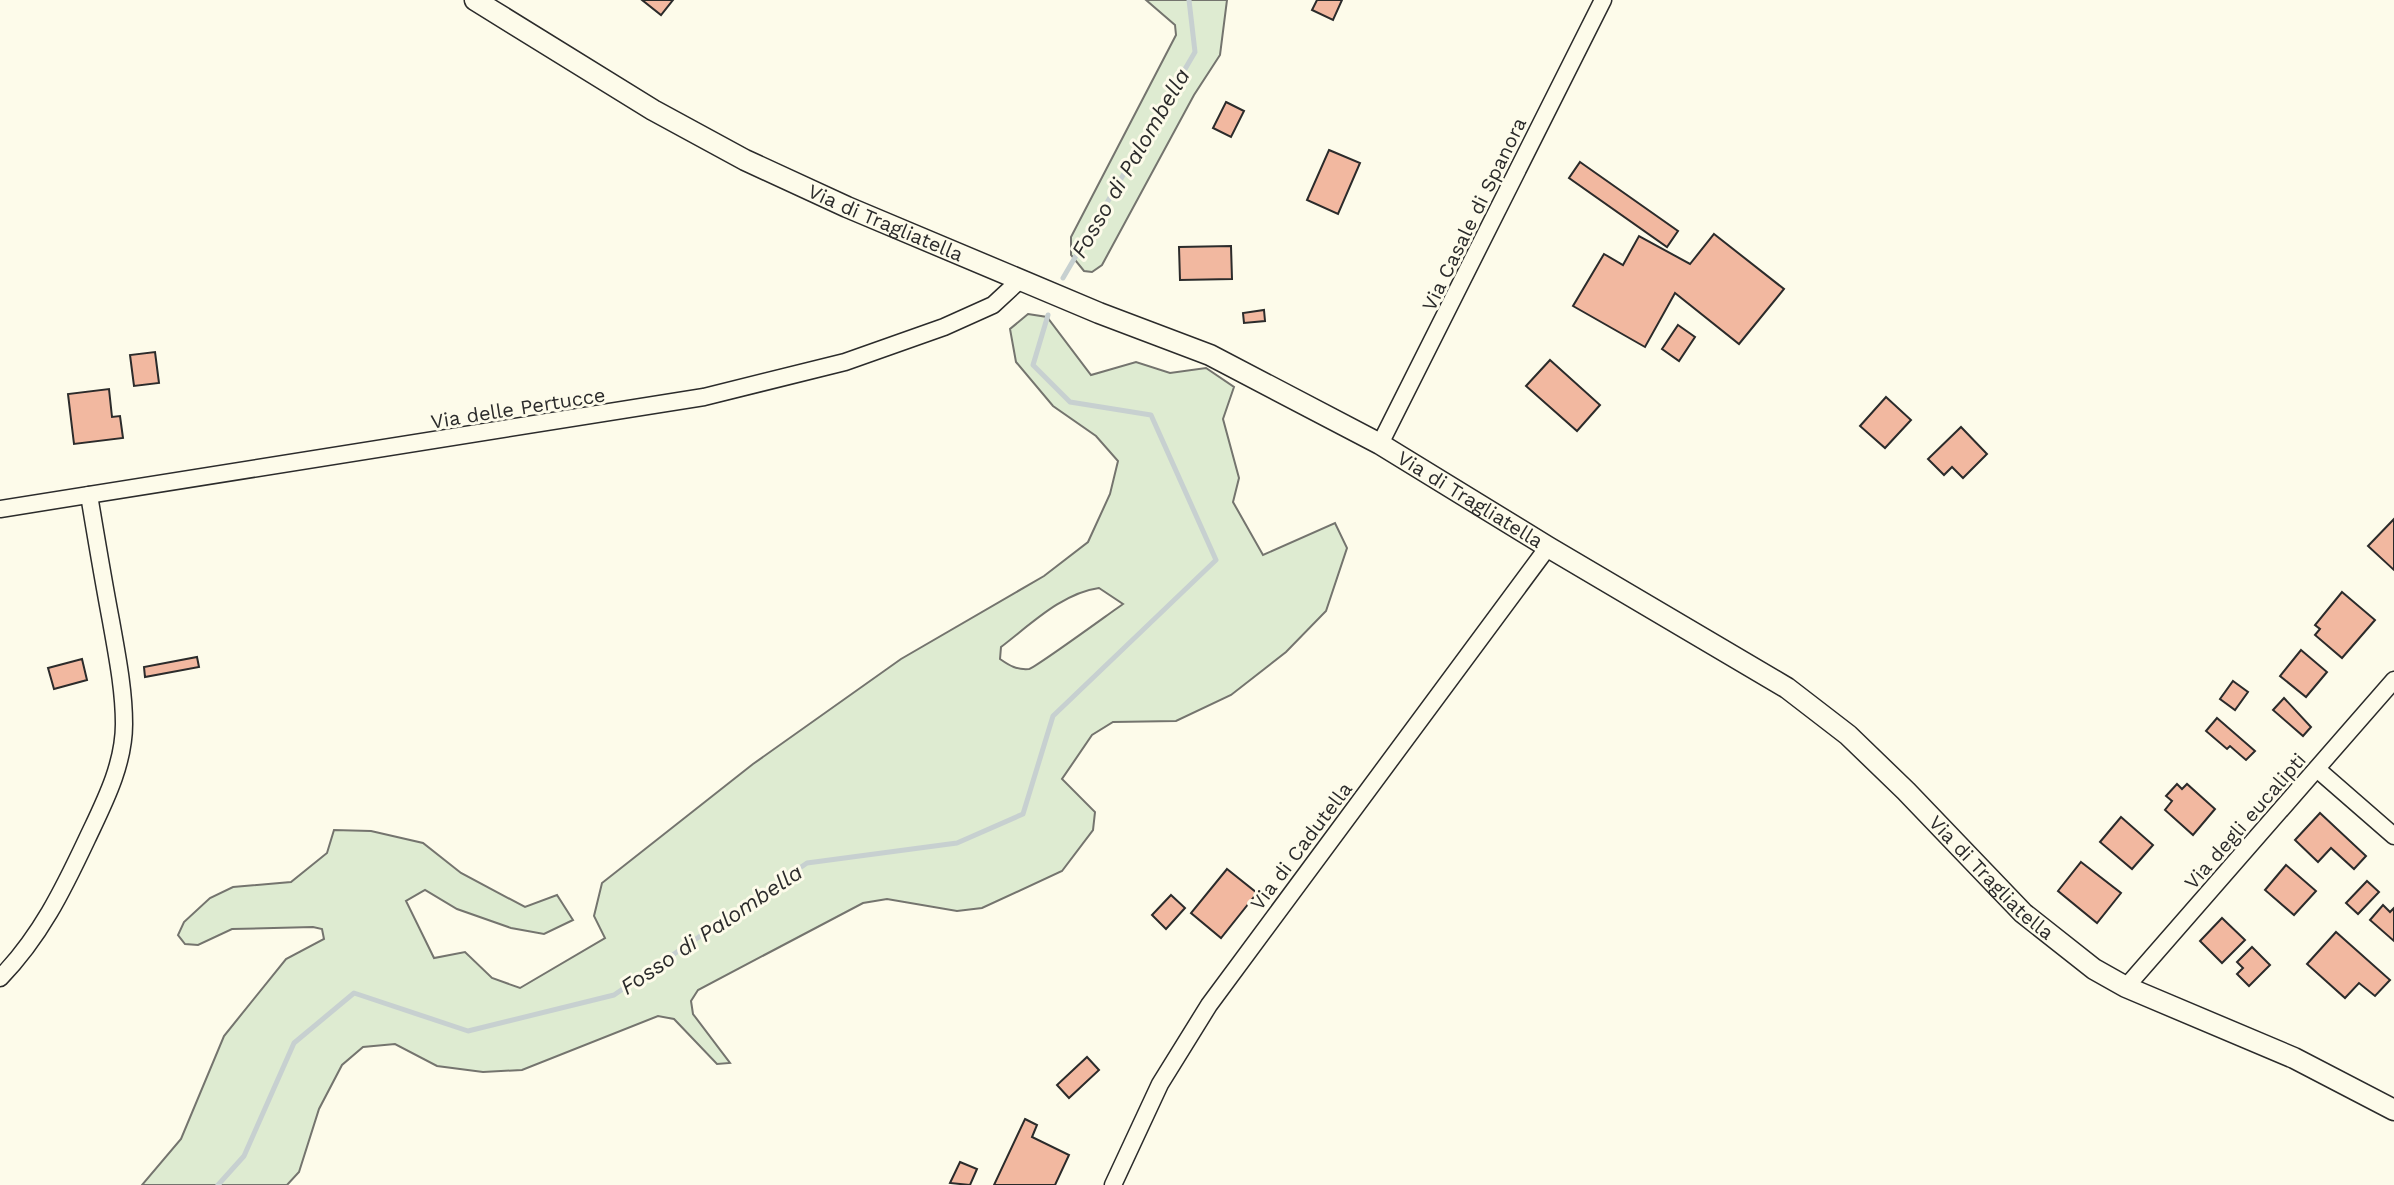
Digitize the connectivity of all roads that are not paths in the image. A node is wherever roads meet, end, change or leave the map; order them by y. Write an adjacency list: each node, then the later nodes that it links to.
1 (475, 0): 3 (street, Via di Tragliatella)
2 (1603, 0): 4 (street, Via Casale di Spanora)
3 (1021, 279): 4 (street, Via di Tragliatella); 5 (street, Via delle Pertucce)
4 (1380, 444): 7 (street, Via di Tragliatella)
5 (89, 495): 6 (street, Via delle Pertucce); 11 (street)
6 (0, 509)
7 (1548, 547): 12 (street, Via di Tragliatella); 14 (street, Via di Cadutella)
8 (2394, 680): 9 (street, Via degli eucalipti)
9 (2317, 769): 10 (street); 12 (street, Via degli eucalipti)
10 (2394, 836)
11 (0, 978)
12 (2126, 987): 13 (street, Via di Tragliatella)
13 (2394, 1110)
14 (1113, 1185)

